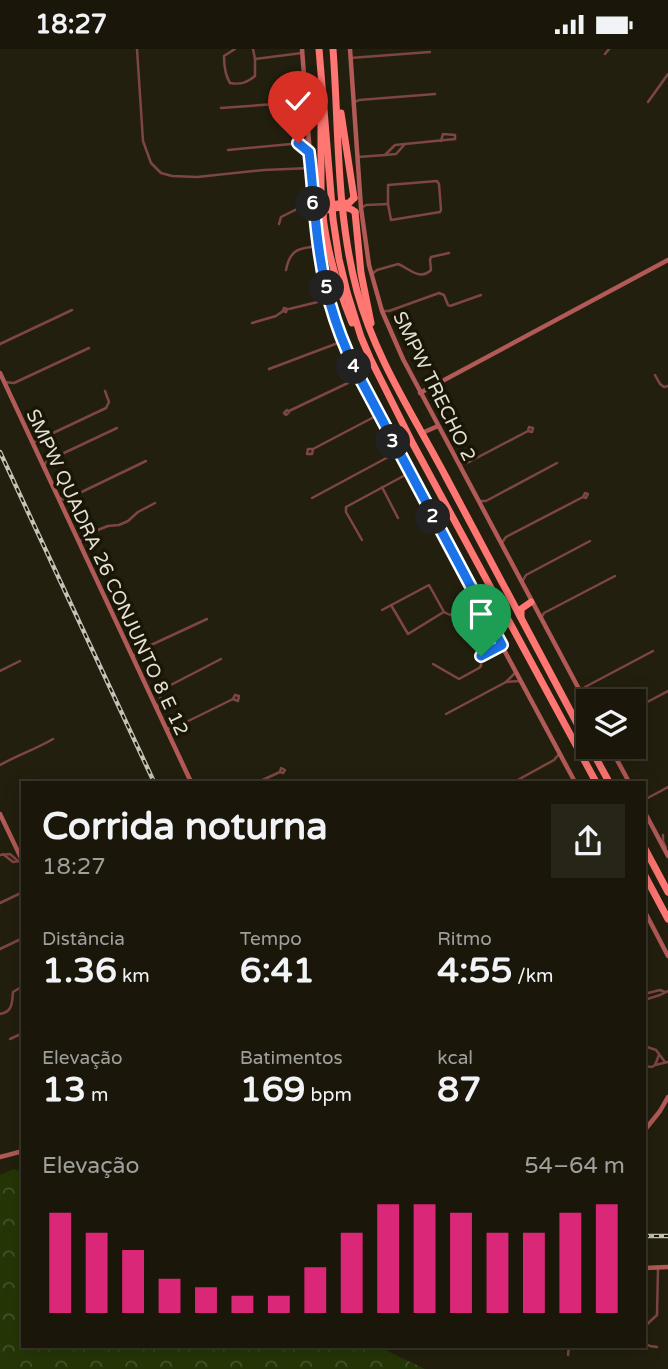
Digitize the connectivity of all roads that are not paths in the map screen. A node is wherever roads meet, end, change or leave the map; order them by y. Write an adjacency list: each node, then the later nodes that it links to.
1 (137, 49): 29 (street)
2 (235, 49): 12 (street)
3 (253, 49): 12 (street)
4 (319, 49): 15 (highway)
5 (333, 49): 14 (highway)
6 (350, 49): 11 (street, SMPW TRECHO 2)
7 (609, 49): 10 (street)
8 (302, 51): 12 (street); 18 (street)
9 (430, 53): 11 (street)
10 (605, 54)
11 (350, 58): 17 (street, SMPW TRECHO 2)
12 (255, 59)
13 (668, 74): 19 (street)
14 (335, 78): 31 (highway); 45 (highway)
15 (321, 79): 31 (highway, bridge); 50 (highway)
16 (435, 94): 17 (street)
17 (355, 100): 28 (street, SMPW TRECHO 2)
18 (304, 101): 20 (street); 21 (street)
19 (648, 102)
20 (220, 108)
21 (309, 138): 23 (street); 26 (street)
22 (441, 141): 24 (street)
23 (298, 143): 25 (street); 26 (street)
24 (406, 143): 27 (street); 27 (street)
25 (228, 150)
26 (309, 152): 29 (street)
27 (384, 155): 28 (street)
28 (358, 157): 31 (street, SMPW TRECHO 2)
29 (311, 168): 32 (street)
30 (388, 204): 30 (street); 31 (street)
31 (359, 205): 38 (street, SMPW TRECHO 2); 45 (highway); 50 (highway, bridge)
32 (314, 208): 33 (street); 34 (street)
33 (279, 224)
34 (318, 246): 37 (street); 40 (street)
35 (449, 253): 38 (street)
36 (668, 260): 62 (street)
37 (286, 270)
38 (373, 270): 42 (street, SMPW TRECHO 2)
39 (481, 295): 42 (street)
40 (330, 299): 43 (street); 44 (street)
41 (72, 310): 47 (street)
42 (385, 312): 62 (street, SMPW TRECHO 2)
43 (252, 323)
44 (341, 337): 46 (street); 48 (street)
45 (374, 341): 70 (highway)
46 (338, 343): 48 (street); 51 (street)
47 (0, 344)
48 (344, 344): 53 (street)
49 (89, 348): 58 (street)
50 (370, 358): 101 (highway)
51 (269, 369)
52 (0, 373): 57 (street, SMPW QUADRA 26 CONJUNTO 8 E 12)
53 (357, 374): 55 (street); 56 (street)
54 (655, 375): 59 (street)
55 (350, 382): 56 (street); 64 (street)
56 (362, 382): 63 (street)
57 (4, 383): 58 (street); 60 (street, SMPW QUADRA 26 CONJUNTO 8 E 12)
58 (13, 383): 60 (street)
59 (668, 386)
60 (8, 391): 71 (street, SMPW QUADRA 26 CONJUNTO 8 E 12)
61 (105, 391): 71 (street)
62 (420, 393): 67 (street, SMPW TRECHO 2)
63 (376, 409): 65 (street); 66 (street)
64 (289, 411)
65 (374, 417): 66 (street); 73 (street)
66 (382, 420): 72 (street)
67 (438, 426): 70 (street); 78 (street, SMPW TRECHO 2)
68 (117, 428): 77 (street)
69 (528, 431): 79 (street)
70 (422, 433): 105 (highway)
71 (32, 443): 77 (street, SMPW QUADRA 26 CONJUNTO 8 E 12)
72 (396, 448): 74 (street); 75 (street)
73 (313, 449)
74 (393, 454): 75 (street); 85 (street)
75 (400, 456): 82 (street)
76 (146, 461): 86 (street)
77 (44, 463): 86 (street, SMPW QUADRA 26 CONJUNTO 8 E 12)
78 (458, 463): 79 (street); 81 (street, SMPW TRECHO 2)
79 (467, 463): 81 (street)
80 (557, 463): 88 (street)
81 (462, 471): 87 (street, SMPW TRECHO 2)
82 (409, 473): 83 (street); 104 (street)
83 (382, 487): 91 (street); 94 (street)
84 (583, 497): 95 (street)
85 (312, 498)
86 (62, 501): 92 (street, SMPW QUADRA 26 CONJUNTO 8 E 12)
87 (478, 501): 88 (street); 90 (street, SMPW TRECHO 2)
88 (486, 501): 90 (street)
89 (155, 503): 93 (street)
90 (482, 507): 95 (street, SMPW TRECHO 2)
91 (398, 517)
92 (76, 536): 93 (street); 97 (street, SMPW QUADRA 26 CONJUNTO 8 E 12)
93 (83, 536): 97 (street)
94 (362, 540)
95 (500, 541): 98 (street, SMPW TRECHO 2)
96 (590, 541): 99 (street)
97 (79, 543): 115 (street, SMPW QUADRA 26 CONJUNTO 8 E 12)
98 (517, 573): 99 (street); 102 (street, SMPW TRECHO 2)
99 (526, 575): 102 (street)
100 (615, 576): 110 (street)
101 (488, 579): 103 (highway); 104 (highway)
102 (522, 582): 106 (street, SMPW TRECHO 2)
103 (497, 597): 104 (highway); 142 (highway)
104 (475, 598): 109 (street); 113 (street)
105 (509, 598): 106 (highway); 112 (highway)
106 (531, 601): 110 (street, SMPW TRECHO 2); 112 (highway)
107 (391, 605): 108 (street); 109 (street); 109 (street)
108 (382, 610)
109 (444, 612)
110 (541, 615): 123 (street, SMPW TRECHO 2)
111 (207, 619): 115 (street)
112 (522, 622): 130 (highway)
113 (502, 645): 118 (street); 120 (street)
114 (653, 652): 124 (street)
115 (133, 654): 128 (street, SMPW QUADRA 26 CONJUNTO 8 E 12)
116 (221, 659): 128 (street)
117 (20, 661): 119 (street)
118 (433, 664)
119 (0, 671)
120 (516, 671): 121 (street); 122 (street)
121 (522, 681): 122 (street); 133 (street)
122 (506, 682): 129 (street)
123 (578, 687): 124 (street)
124 (585, 687)
125 (668, 691): 127 (street)
126 (233, 699): 131 (street)
127 (646, 703)
128 (157, 709): 131 (street, SMPW QUADRA 26 CONJUNTO 8 E 12)
129 (446, 714)
130 (576, 721)
131 (169, 730): 138 (street, SMPW QUADRA 26 CONJUNTO 8 E 12)
132 (53, 739): 136 (street)
133 (561, 756): 140 (street); 141 (street)
134 (597, 759): 143 (highway)
135 (617, 759): 144 (street)
136 (0, 765)
137 (279, 772): 139 (street)
138 (191, 781)
139 (260, 781)
140 (516, 781)
141 (574, 781)
142 (595, 781)
143 (608, 781)
144 (628, 781)
145 (668, 787): 146 (street)
146 (646, 799)
147 (0, 814): 152 (street)
148 (646, 814): 150 (street)
149 (668, 832): 150 (street)
150 (661, 836): 154 (street)
151 (21, 846): 152 (street)
152 (16, 848): 156 (street)
153 (646, 851): 158 (highway)
154 (667, 853)
155 (2, 854): 156 (street)
156 (21, 862)
157 (646, 878): 162 (highway)
158 (668, 892)
159 (21, 893): 160 (street)
160 (0, 903)
161 (646, 914): 165 (street)
162 (668, 919)
163 (21, 939): 164 (street)
164 (0, 949)
165 (668, 955)
166 (21, 987): 172 (street)
167 (656, 991): 168 (street); 169 (street); 170 (street)
168 (667, 992): 170 (street)
169 (646, 994)
170 (657, 996): 171 (street)
171 (646, 999)
172 (0, 1014)
173 (21, 1034): 174 (street)
174 (10, 1039)
175 (646, 1047): 176 (street)
176 (659, 1055): 177 (street); 178 (street)
177 (667, 1062): 178 (street)
178 (654, 1065): 179 (street)
179 (646, 1066)
180 (668, 1097): 181 (street)
181 (646, 1128)
182 (21, 1152): 183 (street)
183 (0, 1157)
184 (668, 1267): 186 (street)
185 (646, 1268): 186 (street)
186 (658, 1268): 187 (street)
187 (646, 1325)
188 (646, 1344): 189 (street)
189 (657, 1347)
190 (569, 1348): 191 (street)
191 (568, 1355)

